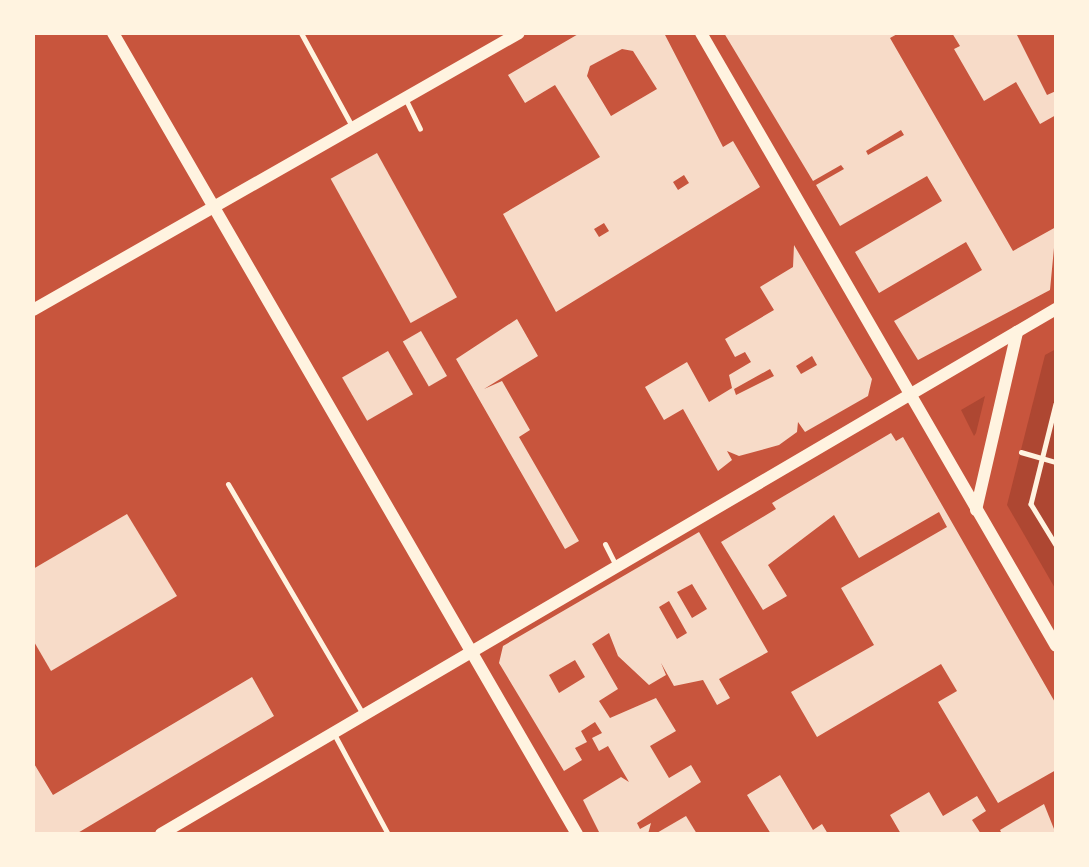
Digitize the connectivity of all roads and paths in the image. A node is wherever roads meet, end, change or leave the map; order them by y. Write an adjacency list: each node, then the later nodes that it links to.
1 (113, 33): 8 (street)
2 (302, 33): 6 (lane)
3 (519, 33): 5 (street)
4 (701, 33): 12 (street)
5 (405, 98): 6 (street); 7 (lane)
6 (354, 128): 8 (street)
7 (420, 129)
8 (214, 207): 10 (street); 23 (street)
9 (1056, 309): 11 (street)
10 (33, 310)
11 (1017, 332): 12 (street); 18 (street)
12 (908, 394): 18 (street); 21 (street)
13 (1056, 404): 15 (path)
14 (1021, 452): 15 (path)
15 (1042, 458): 16 (path); 20 (path)
16 (1056, 462)
17 (228, 484): 24 (lane)
18 (976, 510): 22 (street)
19 (605, 544): 21 (lane)
20 (1056, 545)
21 (616, 566): 23 (street)
22 (1056, 646)
23 (471, 651): 24 (street); 28 (street)
24 (363, 714): 25 (street)
25 (333, 732): 26 (street); 27 (lane)
26 (160, 834)
27 (388, 834)
28 (577, 834)

